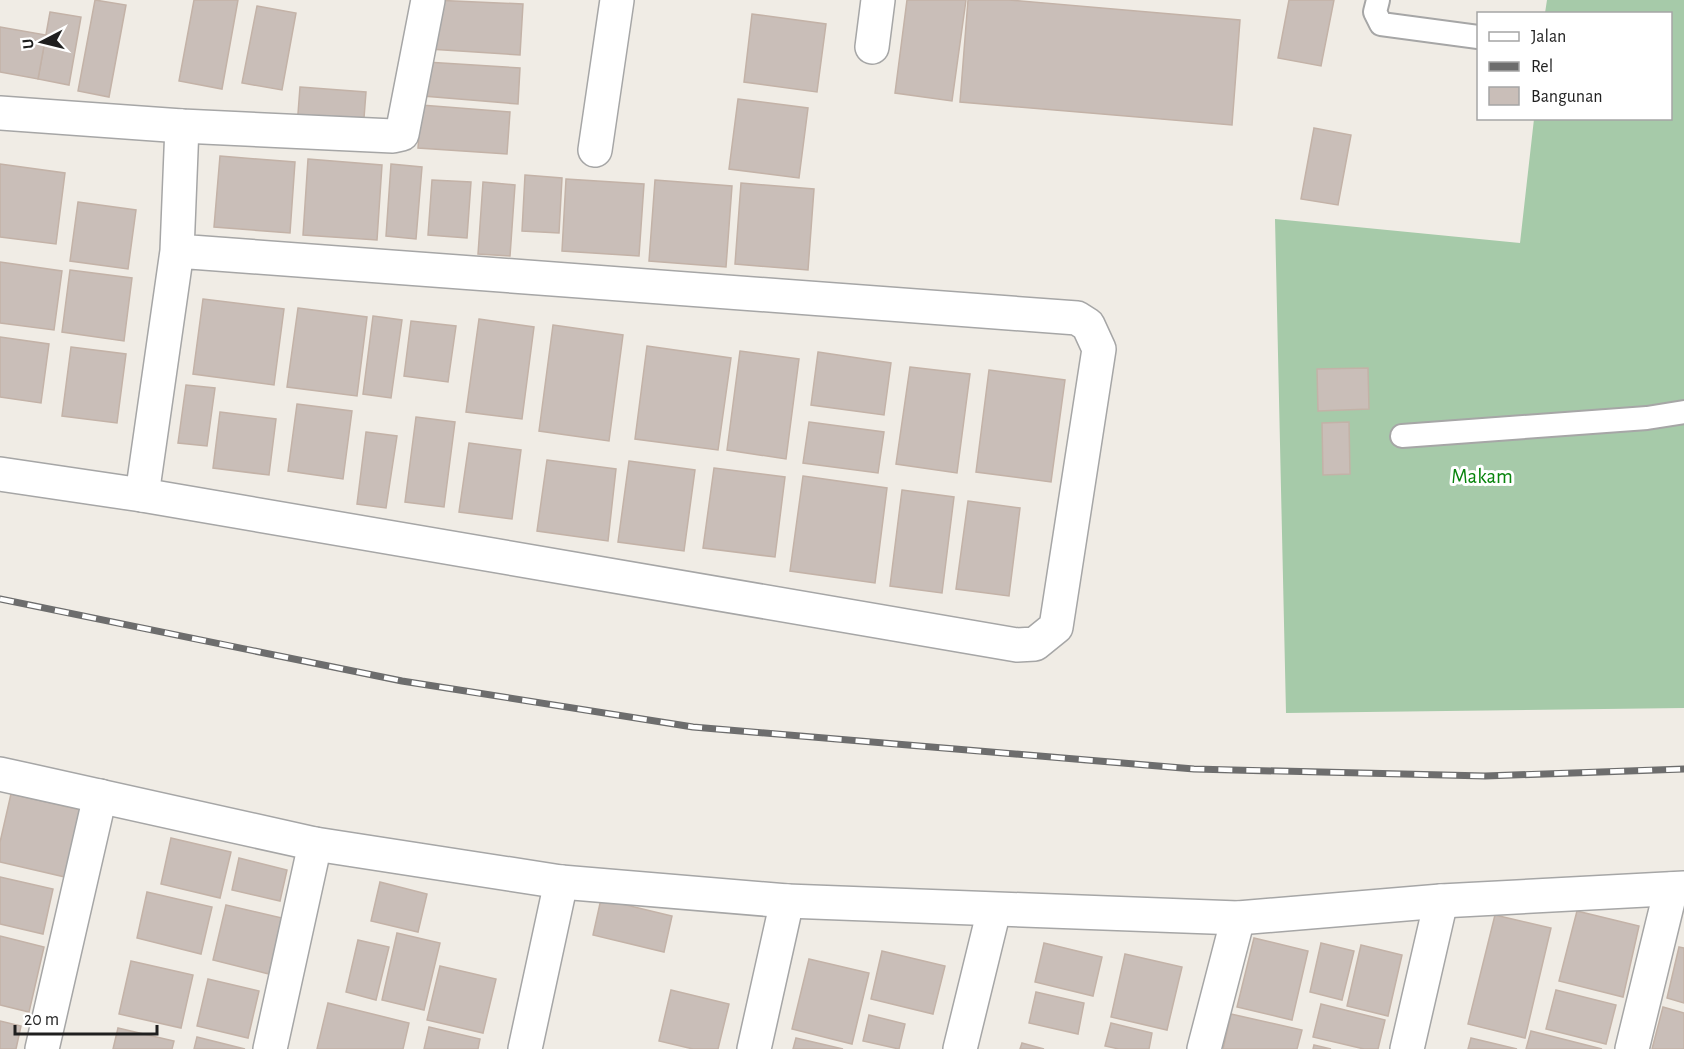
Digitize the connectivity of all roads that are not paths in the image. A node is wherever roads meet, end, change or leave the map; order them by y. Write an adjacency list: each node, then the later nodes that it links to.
1 (428, 0): 8 (street)
2 (617, 0): 9 (street)
3 (878, 0): 6 (street)
4 (1378, 0): 5 (lane)
5 (1477, 37)
6 (872, 46)
7 (0, 113): 8 (street)
8 (182, 126): 10 (street)
9 (595, 150)
10 (177, 251): 14 (street); 14 (street)
11 (1684, 411): 12 (lane)
12 (1402, 436)
13 (0, 474): 14 (street)
14 (142, 495)
15 (0, 774): 16 (street)
16 (100, 796): 17 (street); 24 (street)
17 (315, 844): 18 (street); 25 (street)
18 (561, 882): 20 (street); 26 (street)
19 (1677, 888): 21 (street); 31 (street)
20 (787, 901): 22 (street); 27 (street)
21 (1441, 901): 23 (street); 30 (street)
22 (994, 910): 23 (street); 28 (street)
23 (1238, 918): 29 (street)
24 (42, 1049)
25 (270, 1049)
26 (525, 1049)
27 (754, 1049)
28 (960, 1049)
29 (1204, 1049)
30 (1407, 1049)
31 (1632, 1049)

